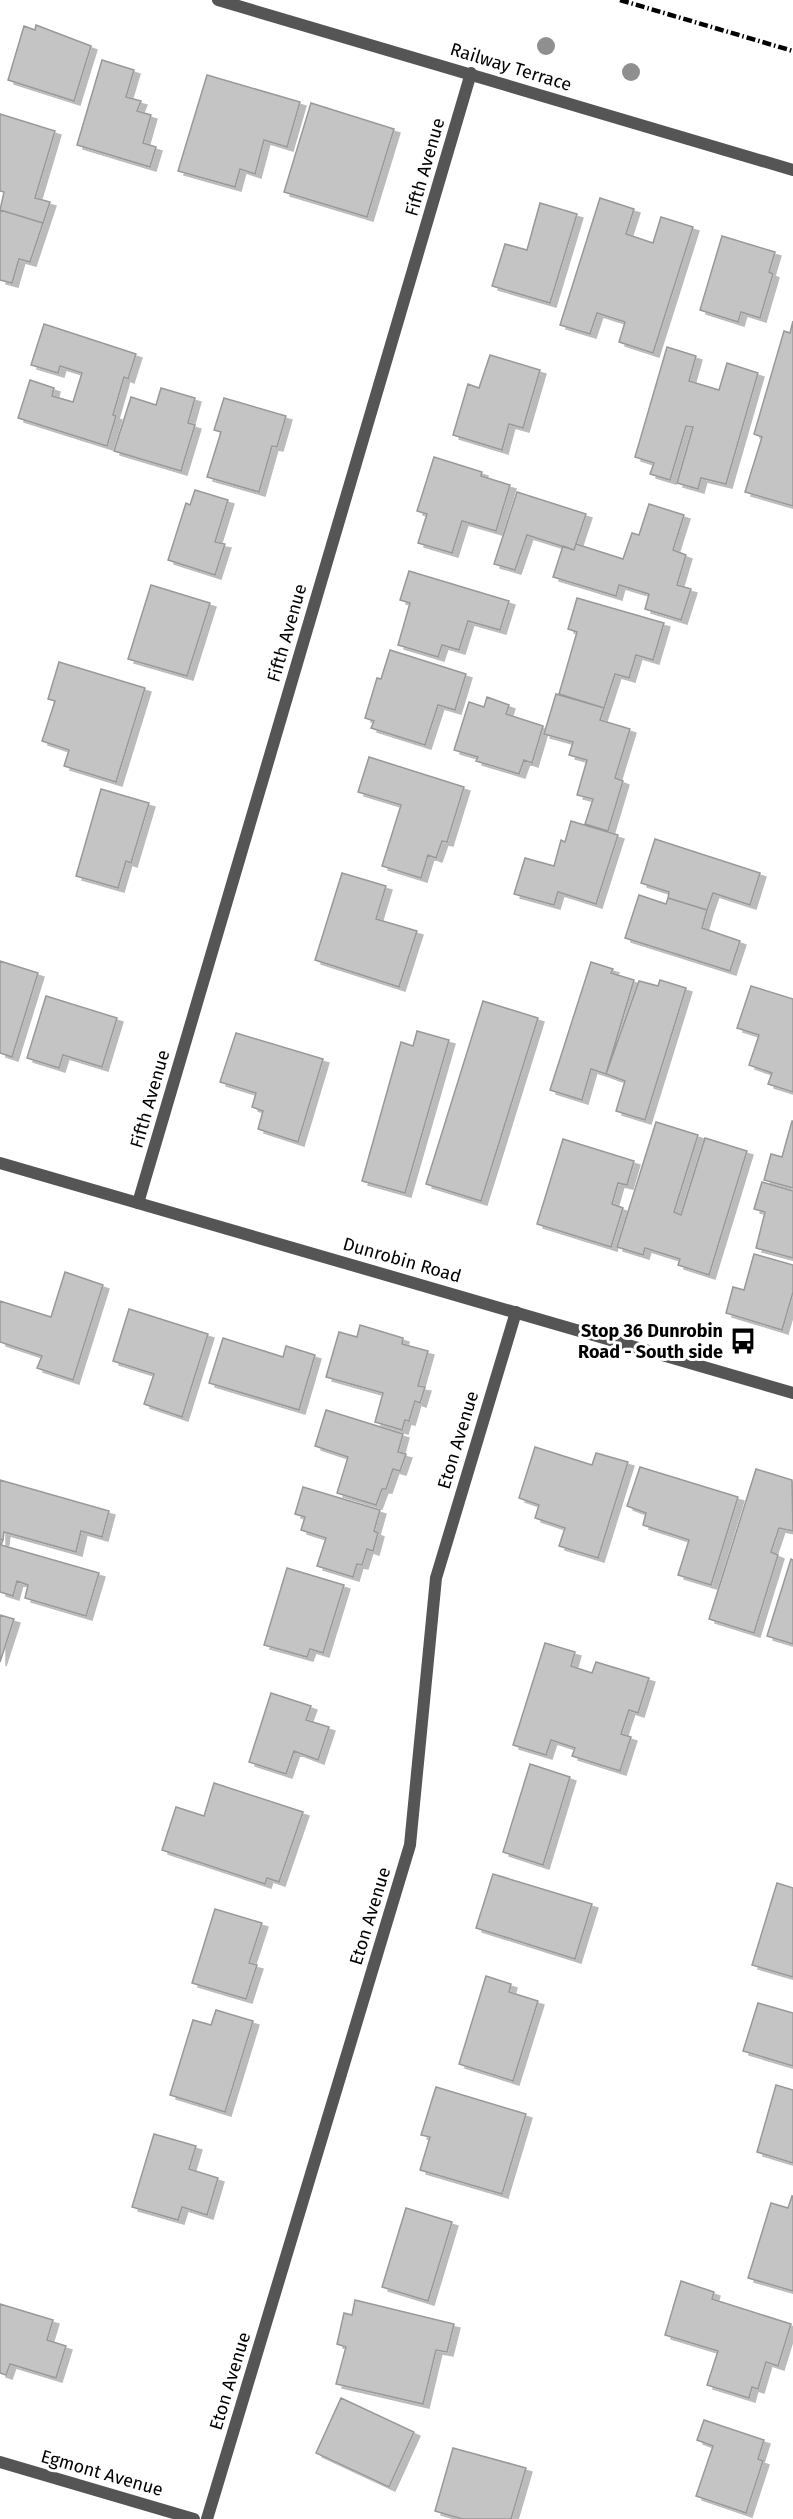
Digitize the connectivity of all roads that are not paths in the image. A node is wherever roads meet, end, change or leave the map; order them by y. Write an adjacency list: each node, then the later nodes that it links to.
1 (218, 0): 2 (street, Railway Terrace)
2 (471, 73): 3 (street, Railway Terrace); 5 (street, Fifth Avenue)
3 (793, 170)
4 (0, 1162): 5 (street, Dunrobin Road)
5 (138, 1203): 6 (street, Dunrobin Road)
6 (516, 1312): 7 (street, Dunrobin Road); 10 (street, Eton Avenue)
7 (793, 1393)
8 (0, 2462): 9 (street, Egmont Avenue)
9 (194, 2519)
10 (207, 2519)

